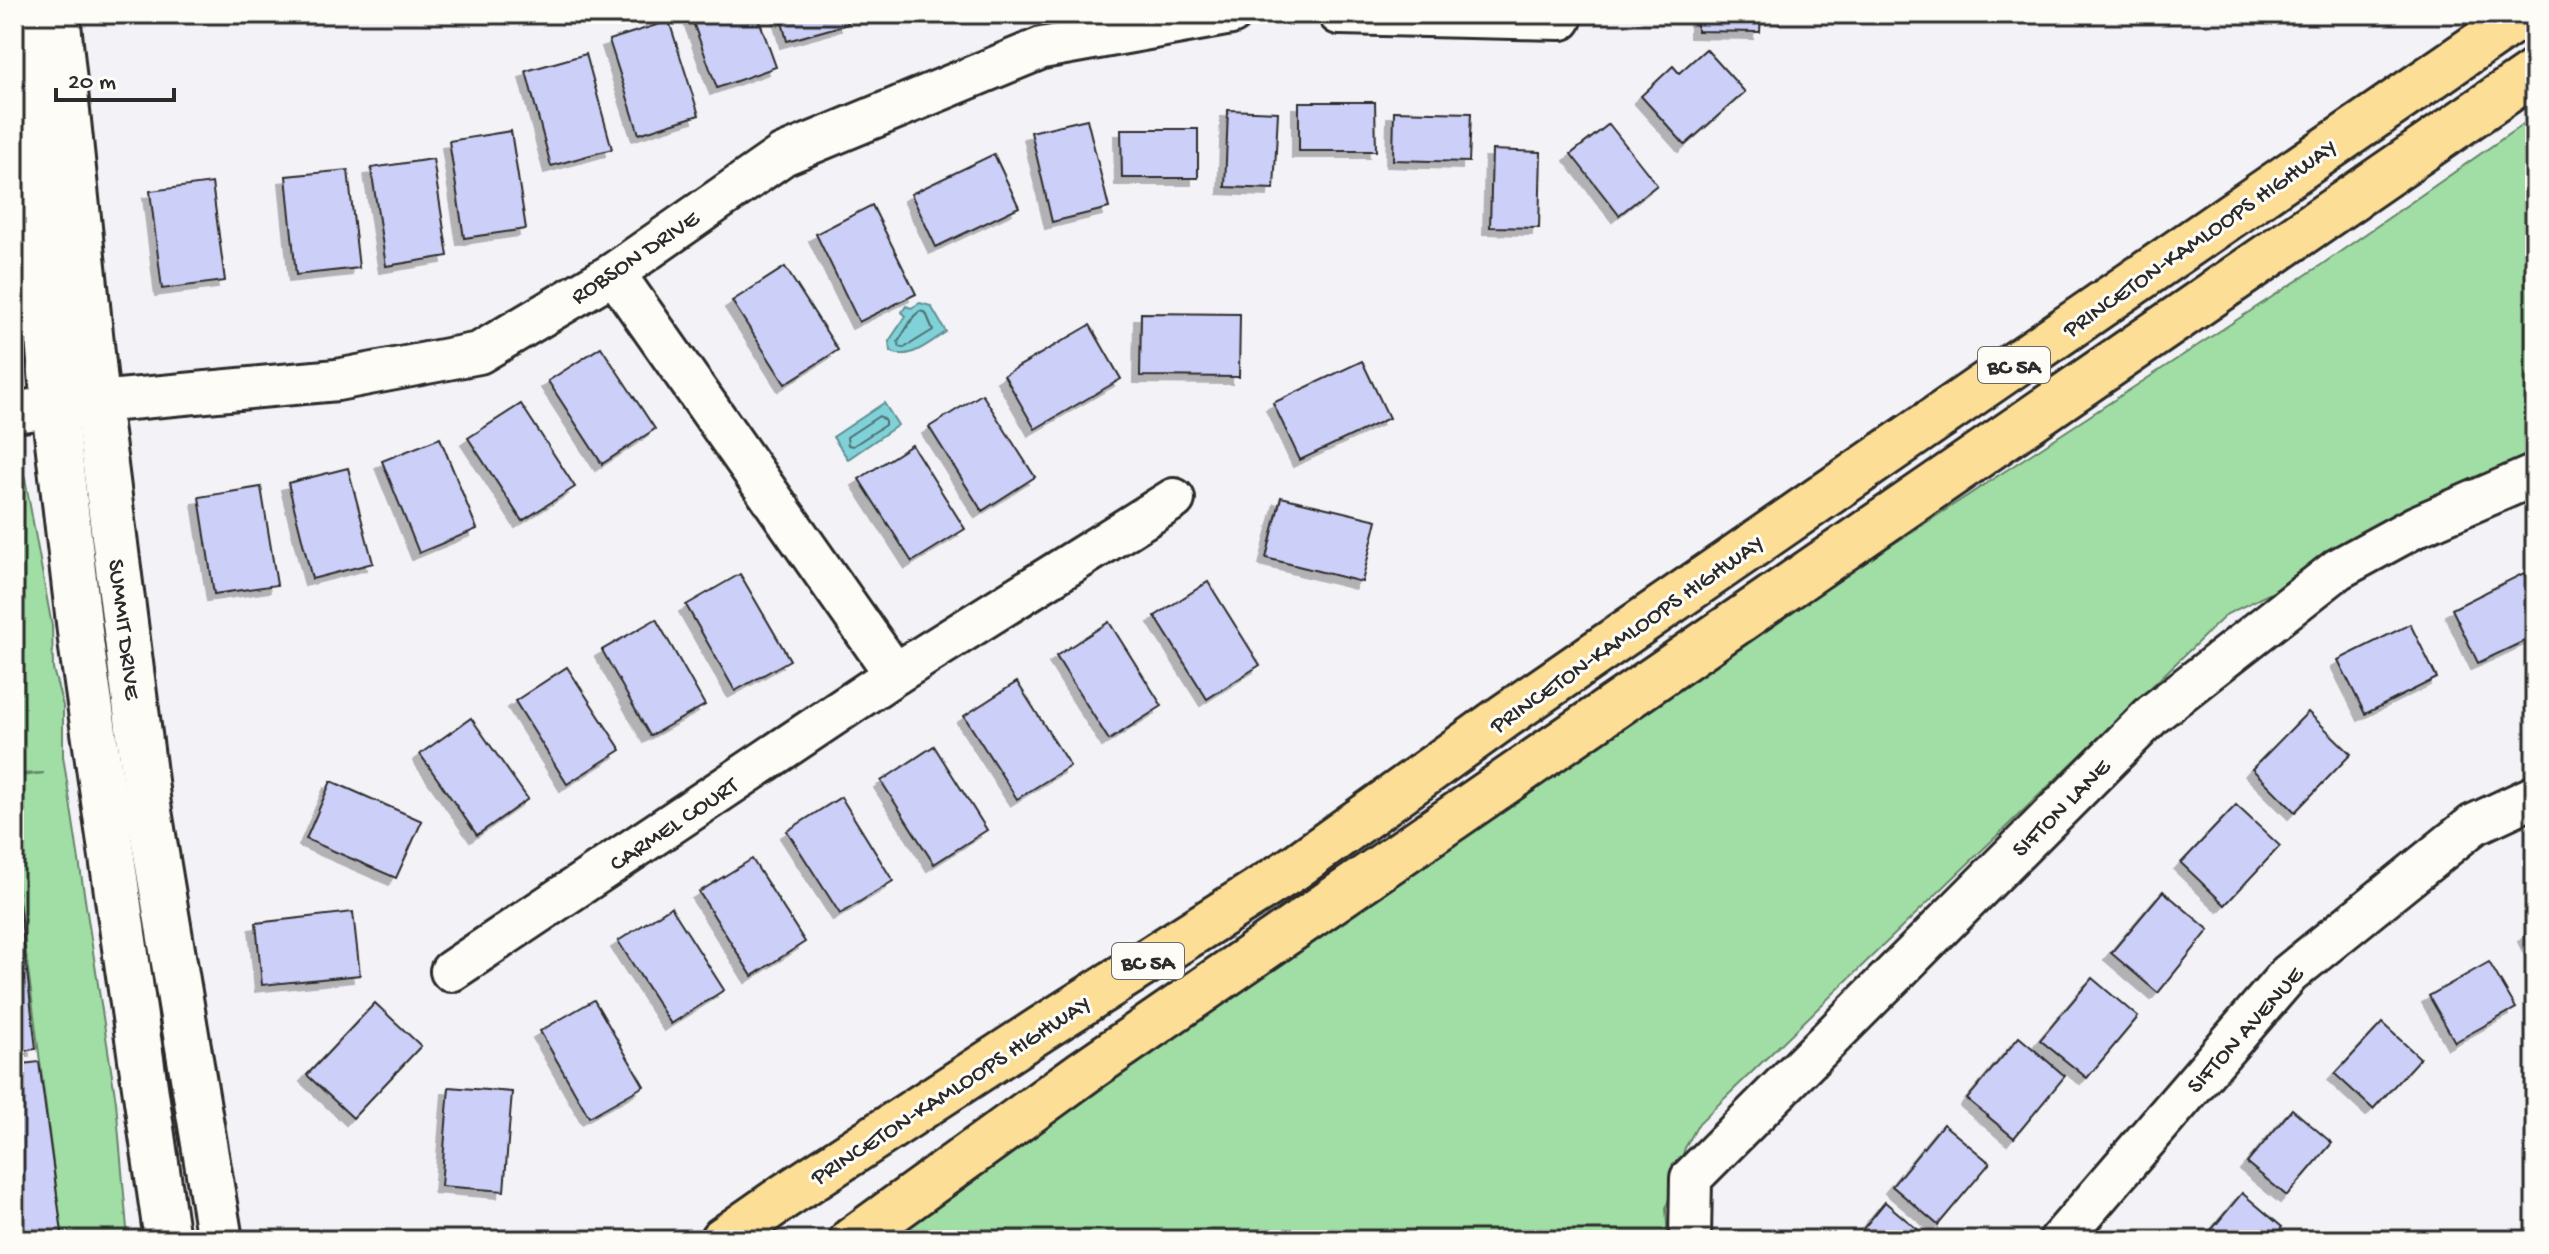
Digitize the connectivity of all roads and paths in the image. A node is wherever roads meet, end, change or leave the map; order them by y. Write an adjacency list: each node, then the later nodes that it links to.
1 (20, 14): 10 (main road, SUMMIT DRIVE)
2 (57, 14): 9 (main road, SUMMIT DRIVE)
3 (1231, 14): 8 (street, ROBSON DRIVE)
4 (1339, 14): 6 (street)
5 (2523, 14): 18 (main road, PRINCETON-KAMLOOPS HIGHWAY / BC 5A)
6 (1561, 16)
7 (2535, 72): 19 (main road, BC 5A)
8 (614, 273): 9 (street, ROBSON DRIVE); 13 (street)
9 (97, 402): 10 (street, ROBSON DRIVE); 17 (main road, SUMMIT DRIVE)
10 (34, 410): 16 (main road, SUMMIT DRIVE)
11 (2535, 475): 20 (street, SIFTON LANE)
12 (1174, 499): 13 (street, CARMEL COURT)
13 (895, 674): 15 (street, CARMEL COURT)
14 (2535, 796): 21 (street, SIFTON AVENUE)
15 (451, 971)
16 (167, 1240)
17 (220, 1240)
18 (722, 1240)
19 (852, 1240)
20 (1690, 1240)
21 (2060, 1240)

